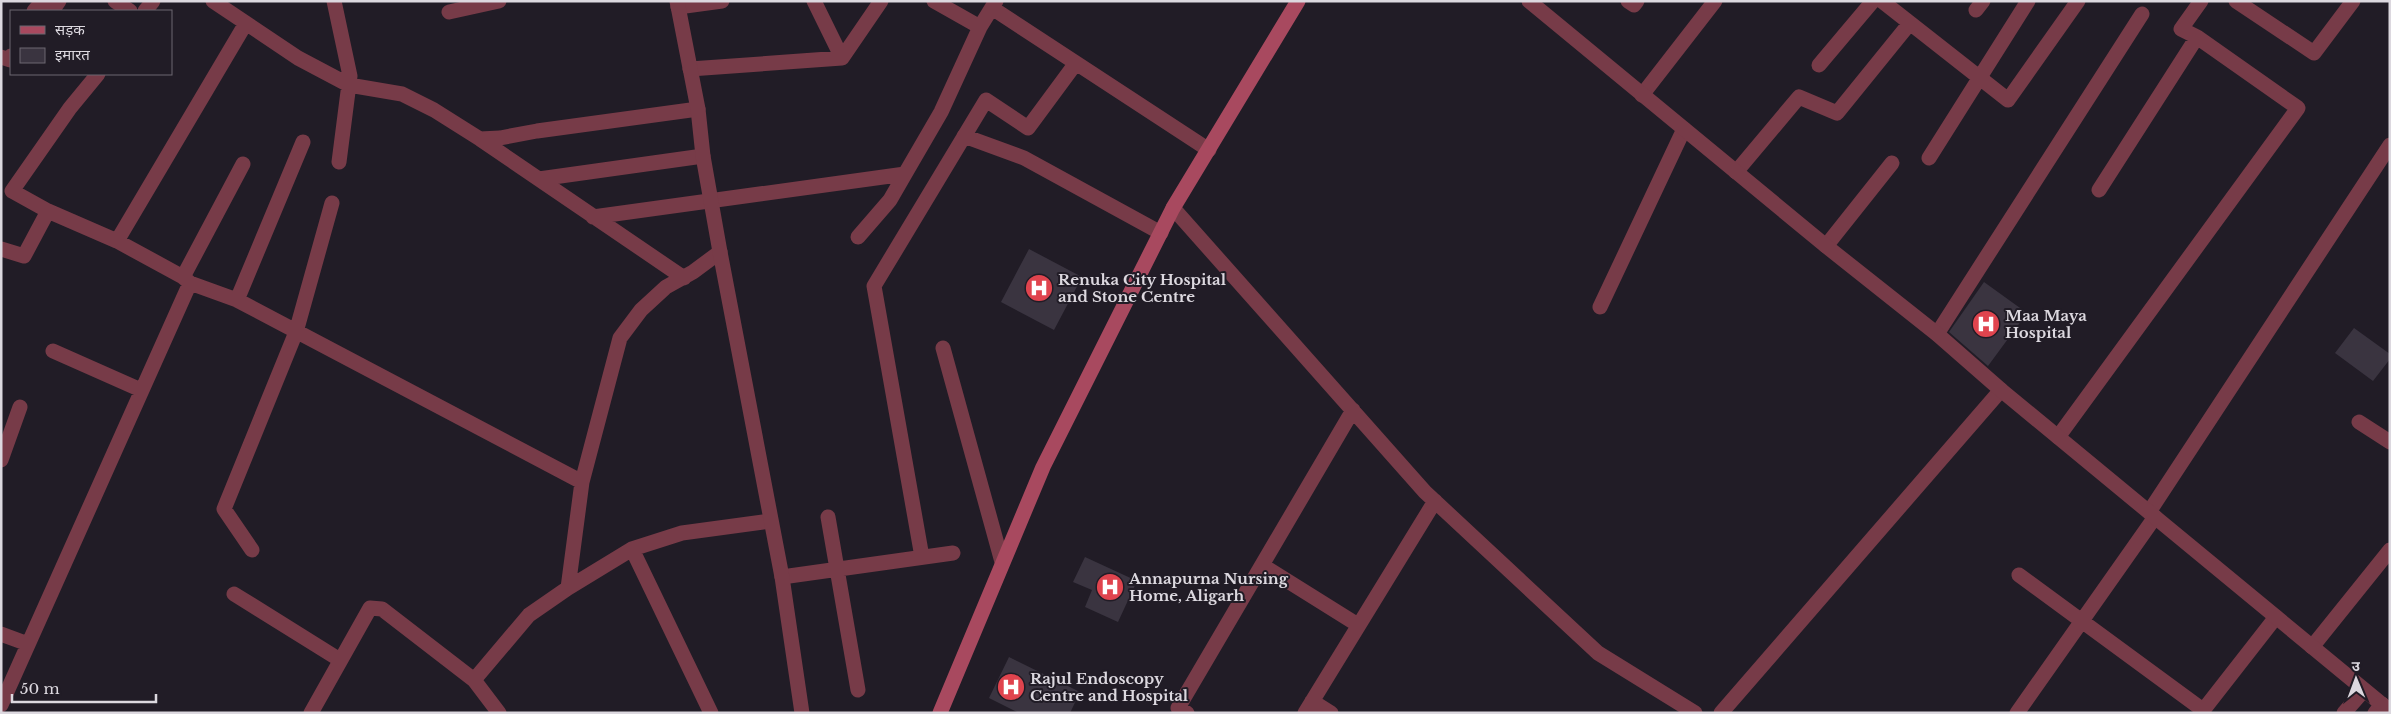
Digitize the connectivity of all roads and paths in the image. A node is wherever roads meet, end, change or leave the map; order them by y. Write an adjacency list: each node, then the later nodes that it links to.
1 (115, 1): 25 (street)
2 (213, 1): 28 (street)
3 (334, 1): 38 (street)
4 (499, 1): 26 (street)
5 (722, 1): 21 (street)
6 (814, 1): 32 (street)
7 (881, 1): 32 (street)
8 (934, 1): 30 (street)
9 (1298, 1): 46 (main road)
10 (1529, 1): 39 (street)
11 (1628, 1): 12 (street)
12 (1637, 1)
13 (1715, 1): 39 (street)
14 (1873, 1): 34 (street)
15 (1882, 1): 29 (street)
16 (2028, 1): 37 (street)
17 (2078, 1): 37 (street)
18 (2201, 1): 31 (street)
19 (2236, 1): 20 (street)
20 (2353, 1)
21 (677, 4): 35 (street)
22 (994, 5): 30 (street); 33 (street)
23 (35, 10): 24 (street)
24 (50, 10)
25 (128, 10)
26 (450, 12)
27 (2142, 14): 72 (street)
28 (246, 23): 38 (street); 63 (street)
29 (1910, 23): 37 (street); 52 (street)
30 (980, 27): 53 (street)
31 (2196, 38): 55 (street); 80 (street)
32 (842, 58): 35 (street)
33 (1076, 63): 42 (street); 46 (street)
34 (1819, 65)
35 (690, 68): 40 (street)
36 (97, 75): 59 (street)
37 (1980, 78): 48 (street)
38 (349, 85): 43 (street); 49 (street)
39 (1642, 95): 41 (street)
40 (698, 109): 43 (street); 47 (street)
41 (1684, 129): 52 (street); 70 (street)
42 (964, 136): 61 (street); 92 (street)
43 (480, 139): 54 (street)
44 (303, 142): 69 (street)
45 (2390, 145): 85 (street)
46 (1209, 150): 58 (main road)
47 (703, 156): 54 (street); 56 (street)
48 (1929, 158)
49 (339, 162)
50 (1892, 163): 64 (street)
51 (243, 164): 68 (street)
52 (1736, 172): 64 (street)
53 (905, 174): 56 (street); 62 (street)
54 (539, 179): 60 (street)
55 (2099, 190)
56 (712, 201): 60 (street); 66 (street)
57 (332, 203): 71 (street)
58 (1173, 208): 61 (main road); 78 (street)
59 (48, 211): 63 (street); 65 (street)
60 (593, 217): 67 (street)
61 (1161, 233): 93 (main road)
62 (858, 237)
63 (117, 241): 68 (street)
64 (1826, 246): 72 (street)
65 (1, 249)
66 (720, 252): 67 (street); 87 (street)
67 (684, 278): 83 (street)
68 (186, 280): 69 (street); 75 (street)
69 (237, 300): 71 (street)
70 (1600, 307)
71 (296, 332): 83 (street); 89 (street)
72 (1937, 334): 76 (street)
73 (943, 348): 93 (street)
74 (53, 351): 75 (street)
75 (142, 390): 104 (street)
76 (2001, 390): 80 (street); 122 (street)
77 (20, 407): 82 (street)
78 (1353, 410): 84 (street); 94 (street)
79 (2359, 422): 81 (street)
80 (2058, 437): 85 (street)
81 (2390, 442)
82 (1, 460)
83 (582, 482): 98 (street)
84 (1435, 500): 102 (street); 121 (street)
85 (2152, 515): 100 (street); 101 (street)
86 (828, 517): 95 (street)
87 (770, 521): 88 (street); 97 (street)
88 (632, 549): 98 (street); 116 (street)
89 (252, 550)
90 (2390, 550): 105 (street)
91 (953, 553): 92 (street)
92 (922, 557): 95 (street)
93 (1002, 562): 118 (main road)
94 (1262, 565): 102 (street); 119 (street)
95 (836, 569): 97 (street); 108 (street)
96 (2019, 575): 101 (street)
97 (782, 577): 117 (street)
98 (568, 588): 107 (street)
99 (234, 594): 106 (street)
100 (2276, 617): 105 (street); 113 (street)
101 (2082, 621): 113 (street); 123 (street)
102 (1358, 625): 111 (street)
103 (1, 634): 104 (street)
104 (28, 644): 110 (street)
105 (2312, 647): 109 (street)
106 (340, 660): 107 (street); 114 (street)
107 (474, 680): 115 (street)
108 (858, 690)
109 (2364, 690): 112 (street); 124 (street)
110 (1, 705)
111 (1308, 707): 120 (street)
112 (2382, 709)
113 (2202, 712)
114 (310, 713)
115 (499, 713)
116 (711, 713)
117 (802, 713)
118 (940, 713)
119 (1187, 713)
120 (1331, 713)
121 (1695, 713)
122 (1721, 713)
123 (2017, 713)
124 (2344, 713)

